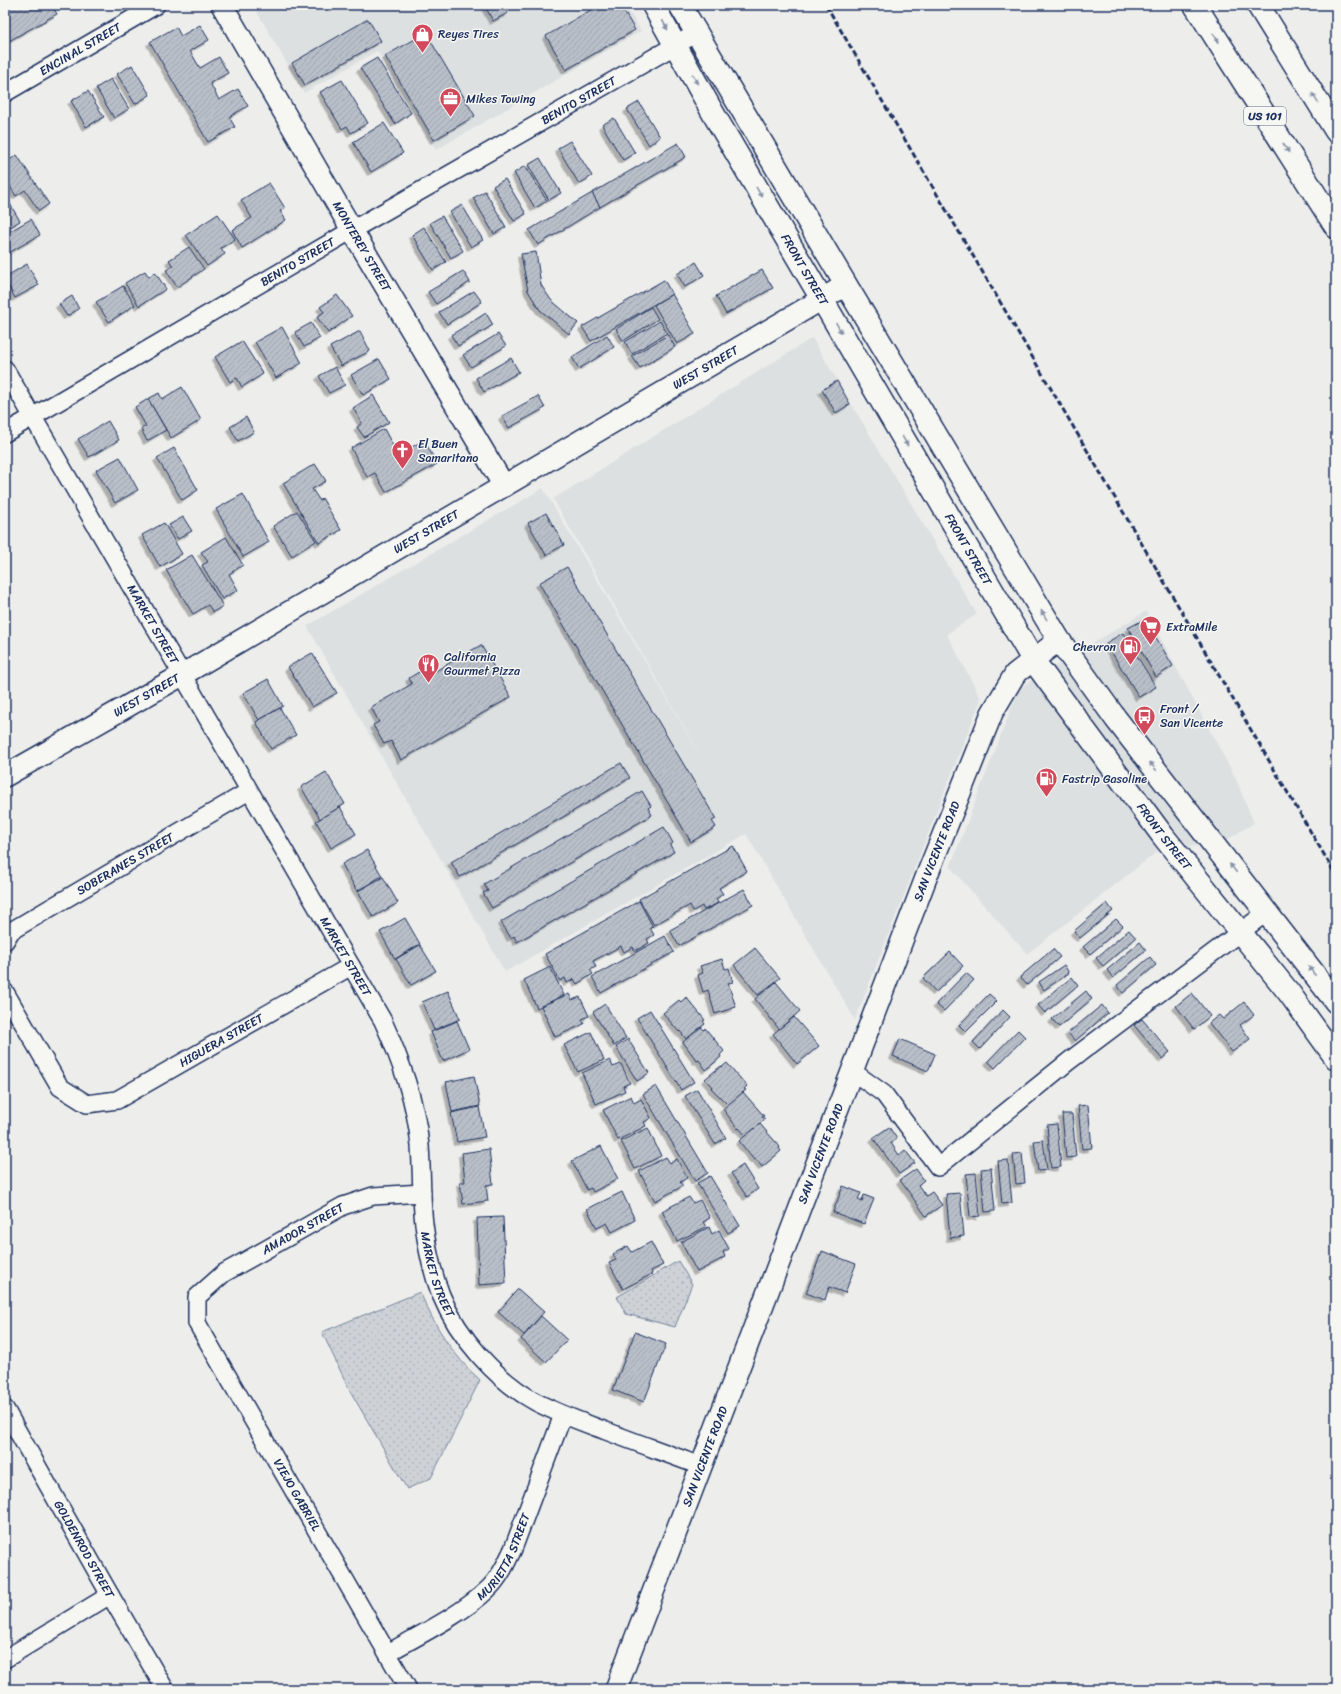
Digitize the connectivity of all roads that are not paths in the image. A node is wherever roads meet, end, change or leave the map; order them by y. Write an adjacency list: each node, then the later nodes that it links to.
1 (156, 5): 9 (street, ENCINAL STREET)
2 (222, 5): 12 (street, MONTEREY STREET)
3 (653, 5): 8 (main road, FRONT STREET, one-way to 8)
4 (680, 5): 7 (main road)
5 (1195, 5): 11 (main road, US 101, one-way to 11)
6 (1258, 5): 10 (main road, one-way to 6)
7 (697, 33): 8 (street, BENITO STREET); 13 (main road)
8 (676, 45): 12 (street, BENITO STREET); 14 (main road, FRONT STREET, one-way to 14)
9 (5, 93)
10 (1336, 131)
11 (1336, 227)
12 (352, 230): 16 (street, BENITO STREET); 18 (street, MONTEREY STREET)
13 (846, 286): 14 (street, WEST STREET); 19 (main road, one-way to 13)
14 (822, 299): 18 (street, WEST STREET); 20 (main road, FRONT STREET, one-way to 20)
15 (5, 369): 16 (street, MARKET STREET)
16 (33, 417): 17 (street, BENITO STREET); 21 (street, MARKET STREET)
17 (5, 433)
18 (504, 486): 21 (street, WEST STREET)
19 (1059, 640): 20 (street, SAN VICENTE ROAD); 24 (main road, one-way to 19)
20 (1033, 660): 25 (main road, FRONT STREET); 31 (street, SAN VICENTE ROAD)
21 (182, 675): 22 (street, WEST STREET); 23 (street, MARKET STREET)
22 (5, 776)
23 (249, 792): 26 (street, SOBERANES STREET); 27 (street, MARKET STREET)
24 (1267, 912): 25 (street); 29 (main road, one-way to 24)
25 (1240, 932): 30 (main road, FRONT STREET); 31 (street)
26 (5, 941)
27 (351, 966): 28 (street, HIGUERA STREET); 32 (street, MARKET STREET)
28 (5, 992)
29 (1336, 1002)
30 (1336, 1058)
31 (852, 1071): 36 (street, SAN VICENTE ROAD)
32 (422, 1193): 33 (street, AMADOR STREET); 34 (street, MARKET STREET)
33 (197, 1297): 38 (street, VIEJO GABRIEL)
34 (563, 1415): 36 (street, MARKET STREET); 38 (street, MURIETTA STREET)
35 (7, 1417): 37 (street, GOLDENROD STREET)
36 (700, 1466): 42 (street, SAN VICENTE ROAD)
37 (110, 1595): 39 (street); 40 (street, GOLDENROD STREET)
38 (388, 1653): 41 (street, VIEJO GABRIEL)
39 (5, 1659)
40 (166, 1689)
41 (408, 1689)
42 (616, 1689)

